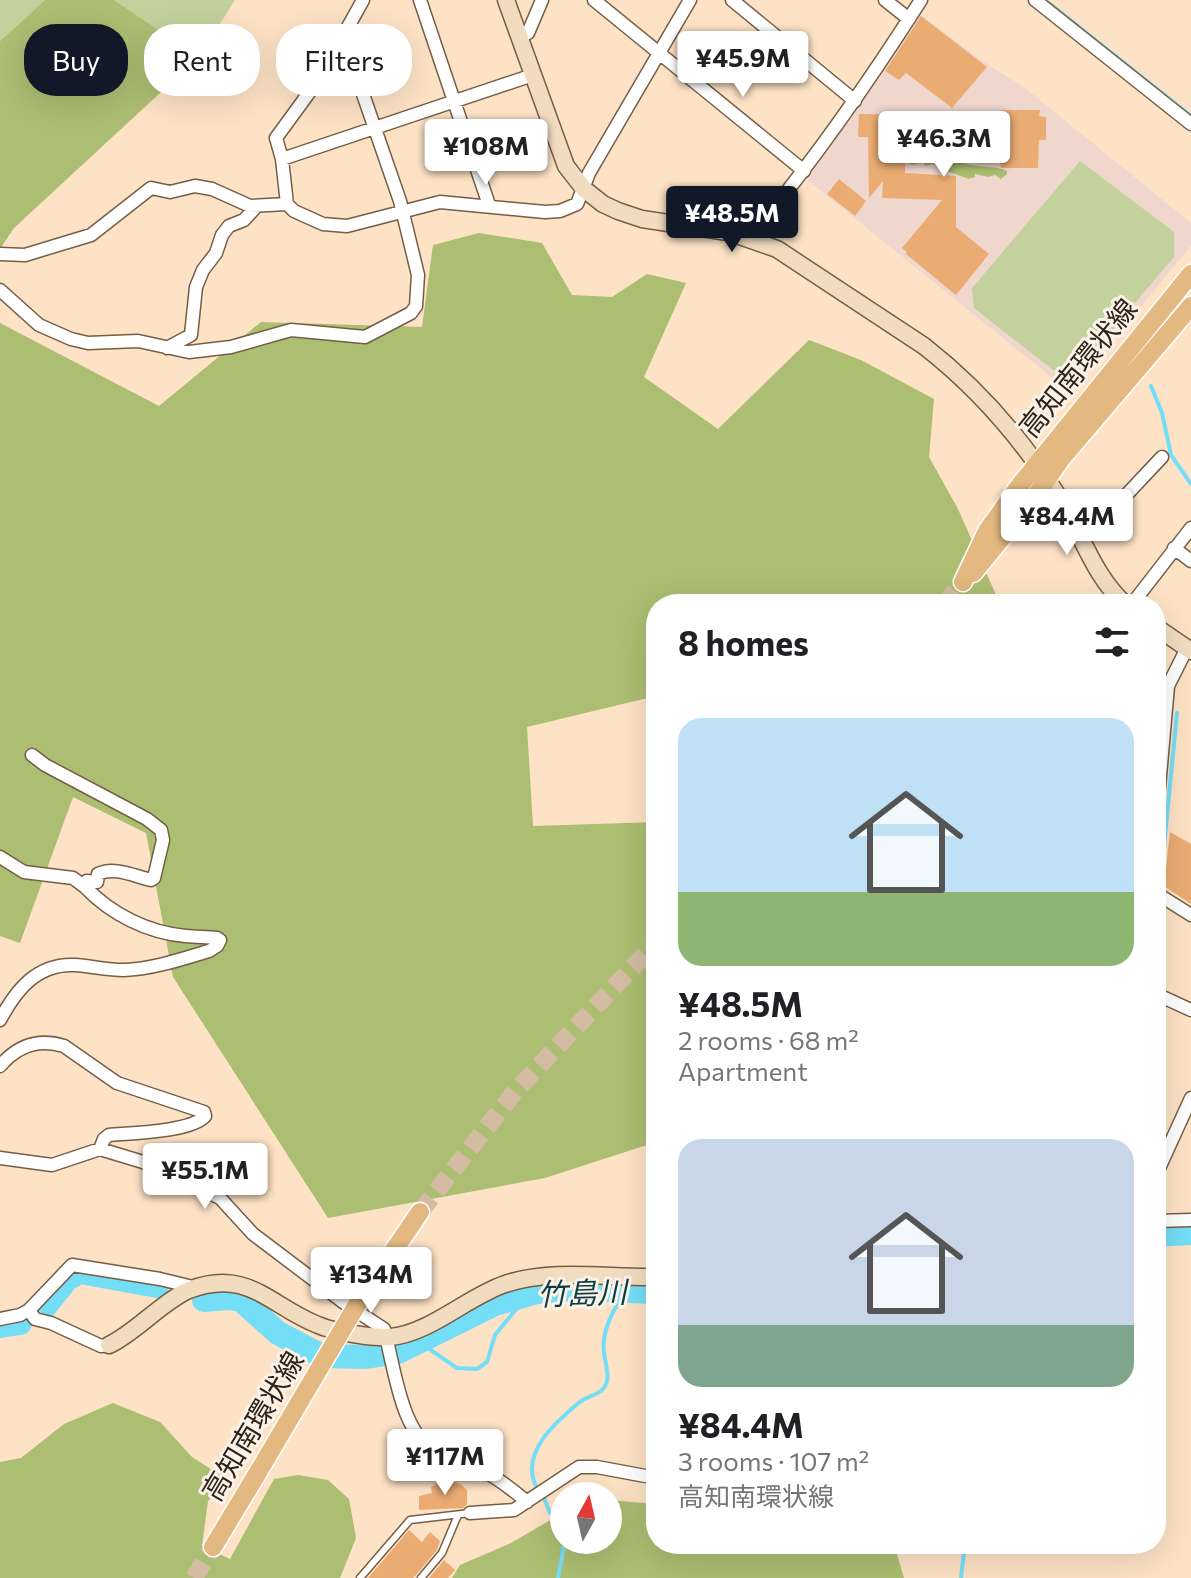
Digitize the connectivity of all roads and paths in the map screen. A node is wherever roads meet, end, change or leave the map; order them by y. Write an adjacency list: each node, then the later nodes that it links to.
1 (363, 0): 12 (street)
2 (420, 0): 19 (street)
3 (506, 0): 13 (street)
4 (542, 0): 13 (street)
5 (594, 0): 14 (street)
6 (690, 0): 14 (street)
7 (732, 0): 18 (street)
8 (885, 0): 11 (street)
9 (921, 0): 11 (street)
10 (1035, 0): 20 (street)
11 (909, 19): 18 (street)
12 (350, 24)
13 (519, 38): 15 (street)
14 (659, 54): 23 (street); 24 (street)
15 (533, 75): 19 (street); 24 (street)
16 (307, 96): 22 (street)
17 (364, 96): 21 (street)
18 (855, 101): 23 (street)
19 (455, 103): 21 (street); 26 (street)
20 (1191, 124)
21 (375, 128): 22 (street); 28 (street)
22 (282, 159): 25 (street)
23 (804, 171): 29 (street)
24 (584, 189): 26 (street); 29 (street)
25 (287, 204): 27 (street); 28 (street)
26 (489, 205): 28 (street)
27 (256, 207): 30 (street); 34 (street)
28 (402, 210): 36 (street)
29 (752, 239): 38 (street)
30 (0, 254)
31 (1191, 274): 38 (main road, 高知南環状線)
32 (0, 290): 35 (street)
33 (1191, 306): 38 (main road, 高知南環状線)
34 (191, 335): 35 (street); 36 (street)
35 (167, 348): 36 (street)
36 (204, 351)
37 (1162, 457): 40 (street)
38 (1041, 472): 40 (street); 43 (main road, 高知南環状線)
39 (1191, 528): 41 (street)
40 (1082, 542): 44 (street)
41 (1174, 548): 42 (street); 45 (street)
42 (1191, 561)
43 (959, 587)
44 (1116, 594)
45 (1140, 594)
46 (1166, 634): 47 (street)
47 (1189, 650): 48 (street)
48 (1166, 708)
49 (32, 755): 51 (street)
50 (0, 857): 51 (street)
51 (85, 887): 56 (street)
52 (1166, 899): 53 (street)
53 (1191, 915)
54 (1166, 999): 55 (street)
55 (1191, 1010)
56 (0, 1020)
57 (0, 1066): 59 (street)
58 (1191, 1098): 60 (street)
59 (100, 1149): 61 (street); 70 (street)
60 (1166, 1153)
61 (0, 1158)
62 (420, 1212): 74 (main road, 高知南環状線, bridge)
63 (1191, 1220): 64 (street)
64 (1166, 1221)
65 (646, 1277): 70 (street)
66 (197, 1288): 67 (street); 69 (street); 70 (street)
67 (29, 1310): 68 (street); 69 (street)
68 (0, 1319)
69 (109, 1345)
70 (389, 1349): 72 (street)
71 (646, 1476): 72 (street)
72 (527, 1502): 73 (street)
73 (464, 1514): 75 (lane); 76 (lane)
74 (213, 1547)
75 (360, 1578)
76 (421, 1578)

